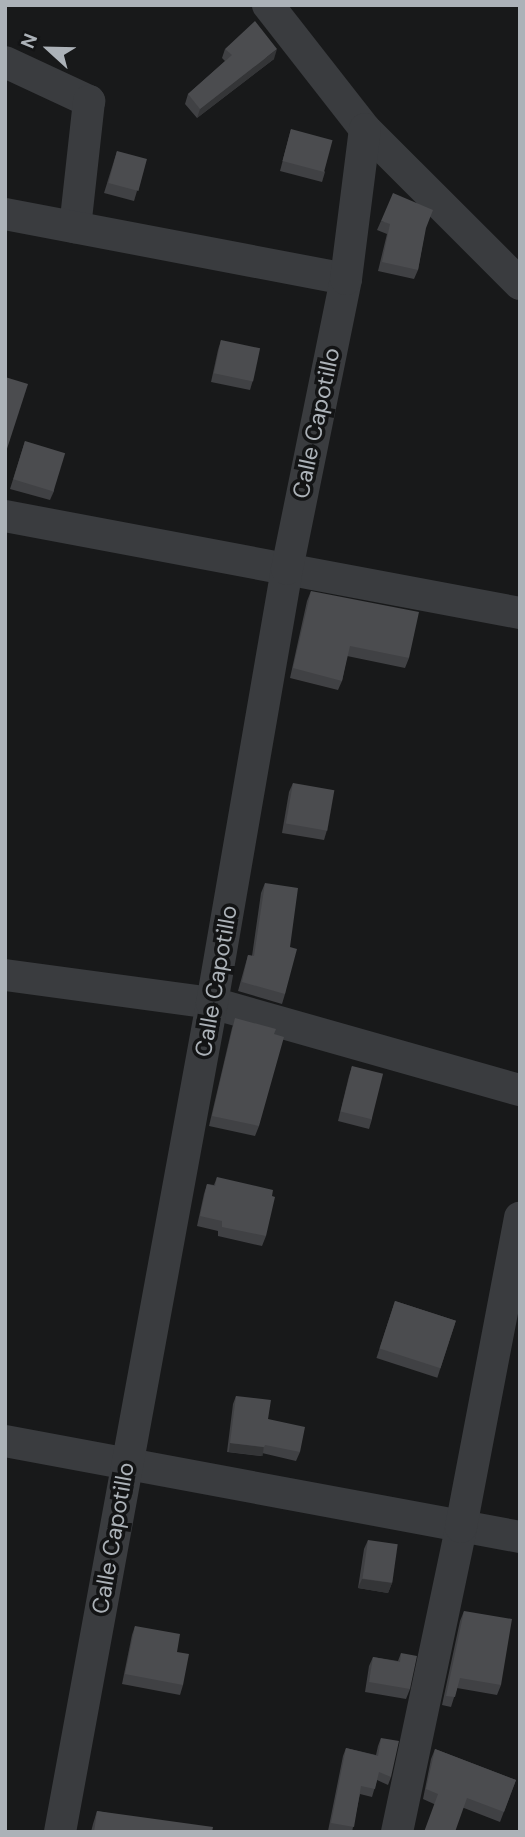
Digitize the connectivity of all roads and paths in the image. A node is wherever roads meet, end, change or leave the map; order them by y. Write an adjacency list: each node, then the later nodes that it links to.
1 (268, 5): 3 (street)
2 (5, 62): 5 (street)
3 (365, 129): 6 (street, Calle Capotillo); 7 (street)
4 (5, 214): 5 (street)
5 (75, 228): 6 (street)
6 (346, 279): 9 (street, Calle Capotillo)
7 (520, 285)
8 (5, 516): 9 (street)
9 (287, 569): 10 (street); 12 (street, Calle Capotillo)
10 (520, 613)
11 (5, 975): 12 (street)
12 (212, 1003): 13 (street); 16 (street, Calle Capotillo)
13 (520, 1090)
14 (520, 1217): 17 (street)
15 (5, 1441): 16 (street)
16 (126, 1461): 17 (street); 19 (street, Calle Capotillo)
17 (461, 1527): 18 (street); 20 (street)
18 (520, 1537)
19 (60, 1832)
20 (397, 1832)

